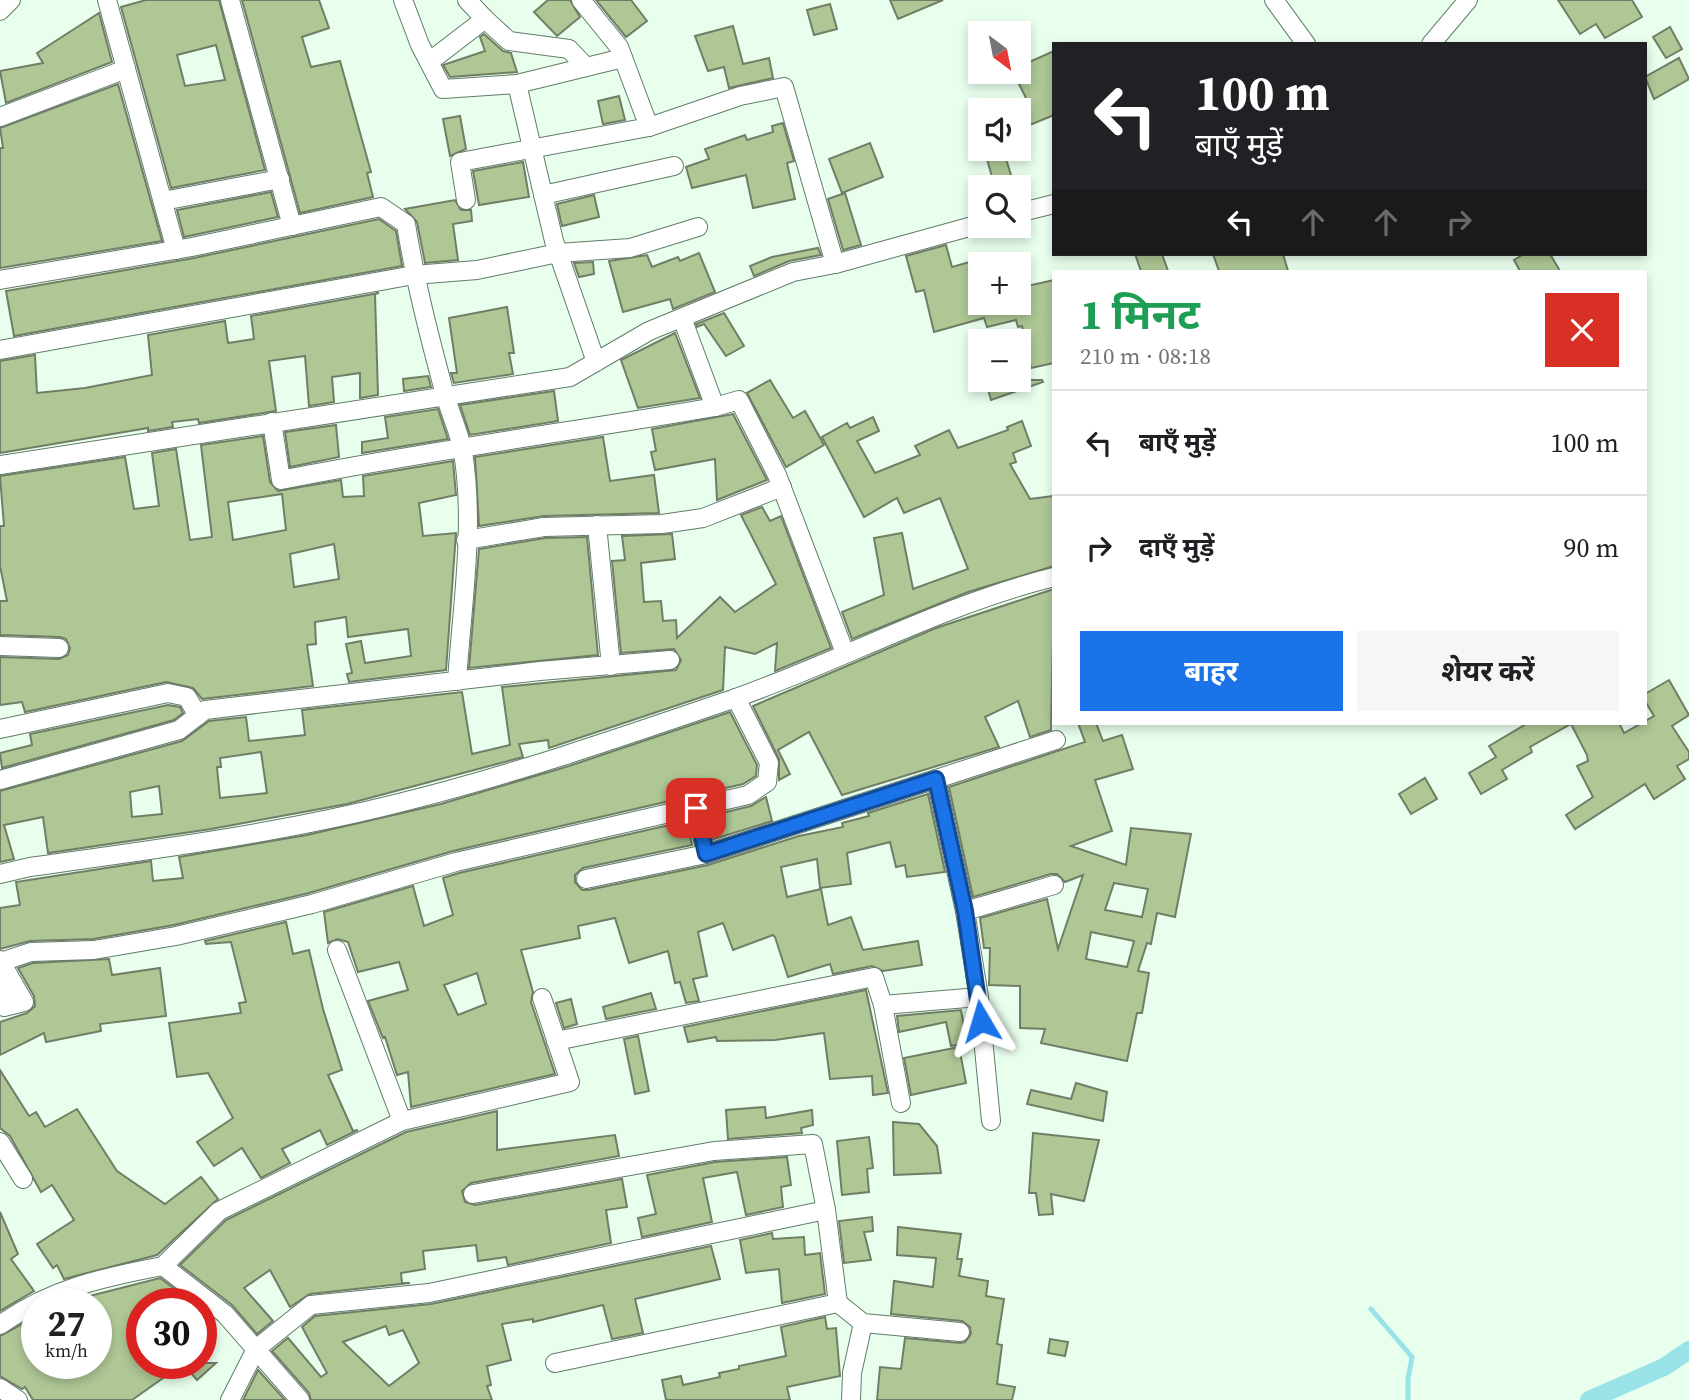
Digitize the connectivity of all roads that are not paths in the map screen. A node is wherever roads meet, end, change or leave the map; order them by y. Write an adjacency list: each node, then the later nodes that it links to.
1 (11, 0): 9 (street)
2 (107, 0): 16 (street)
3 (230, 0): 22 (street)
4 (403, 0): 14 (street)
5 (467, 0): 10 (street)
6 (581, 0): 13 (street)
7 (1468, 0): 12 (street)
8 (1280, 3): 11 (street)
9 (0, 11)
10 (485, 19): 14 (street); 15 (street)
11 (1305, 42)
12 (1433, 42)
13 (623, 58): 15 (street); 19 (street)
14 (429, 62): 17 (street)
15 (586, 67): 17 (street)
16 (126, 69): 18 (street); 25 (street)
17 (517, 83): 20 (street)
18 (0, 117)
19 (649, 127): 20 (street); 33 (street)
20 (531, 149): 23 (street); 24 (street)
21 (674, 166): 23 (street)
22 (280, 179): 25 (street); 28 (street)
23 (542, 195): 32 (street)
24 (466, 200)
25 (163, 201): 31 (street)
26 (1052, 204): 27 (street)
27 (1031, 210)
28 (292, 226): 31 (street); 34 (street)
29 (698, 226): 32 (street)
30 (968, 227): 33 (street)
31 (176, 250): 35 (street)
32 (558, 253): 34 (street); 38 (street)
33 (835, 264): 36 (street)
34 (414, 275): 37 (street); 39 (street)
35 (0, 280)
36 (682, 318): 38 (street); 40 (street)
37 (0, 349)
38 (596, 362): 39 (street)
39 (445, 395): 41 (street); 42 (street)
40 (715, 407): 42 (street); 44 (street)
41 (272, 422): 42 (street); 43 (street)
42 (462, 448): 46 (street)
43 (0, 466)
44 (782, 487): 45 (street); 50 (street)
45 (597, 525): 46 (street); 52 (street)
46 (466, 540): 53 (street)
47 (1052, 577): 50 (street)
48 (0, 646): 49 (street)
49 (59, 648)
50 (845, 653): 54 (street)
51 (670, 660): 52 (street)
52 (611, 666): 53 (street)
53 (457, 681): 55 (street)
54 (736, 698): 60 (street); 62 (street)
55 (198, 716): 56 (street); 59 (street)
56 (0, 729)
57 (1056, 740): 58 (street)
58 (936, 779): 61 (street); 65 (street)
59 (0, 780)
60 (696, 808): 61 (street); 67 (street)
61 (706, 854): 63 (street)
62 (0, 874)
63 (586, 879)
64 (1054, 885): 65 (street)
65 (965, 911): 68 (street)
66 (337, 950): 74 (street)
67 (0, 961): 71 (street)
68 (979, 997): 70 (street); 75 (street)
69 (542, 998): 72 (street)
70 (883, 1005): 72 (street); 73 (street)
71 (2, 1008)
72 (556, 1041): 74 (street)
73 (901, 1103)
74 (402, 1121): 80 (street)
75 (991, 1121)
76 (0, 1142): 77 (street)
77 (23, 1179)
78 (473, 1194): 79 (street)
79 (826, 1210): 81 (street); 85 (street)
80 (163, 1266): 83 (street); 85 (street)
81 (838, 1303): 82 (street); 86 (street)
82 (863, 1323): 84 (street); 91 (street)
83 (0, 1325)
84 (960, 1332)
85 (256, 1349): 89 (street); 90 (street)
86 (555, 1363)
87 (0, 1388): 88 (street)
88 (18, 1400)
89 (230, 1400)
90 (300, 1400)
91 (851, 1400)

